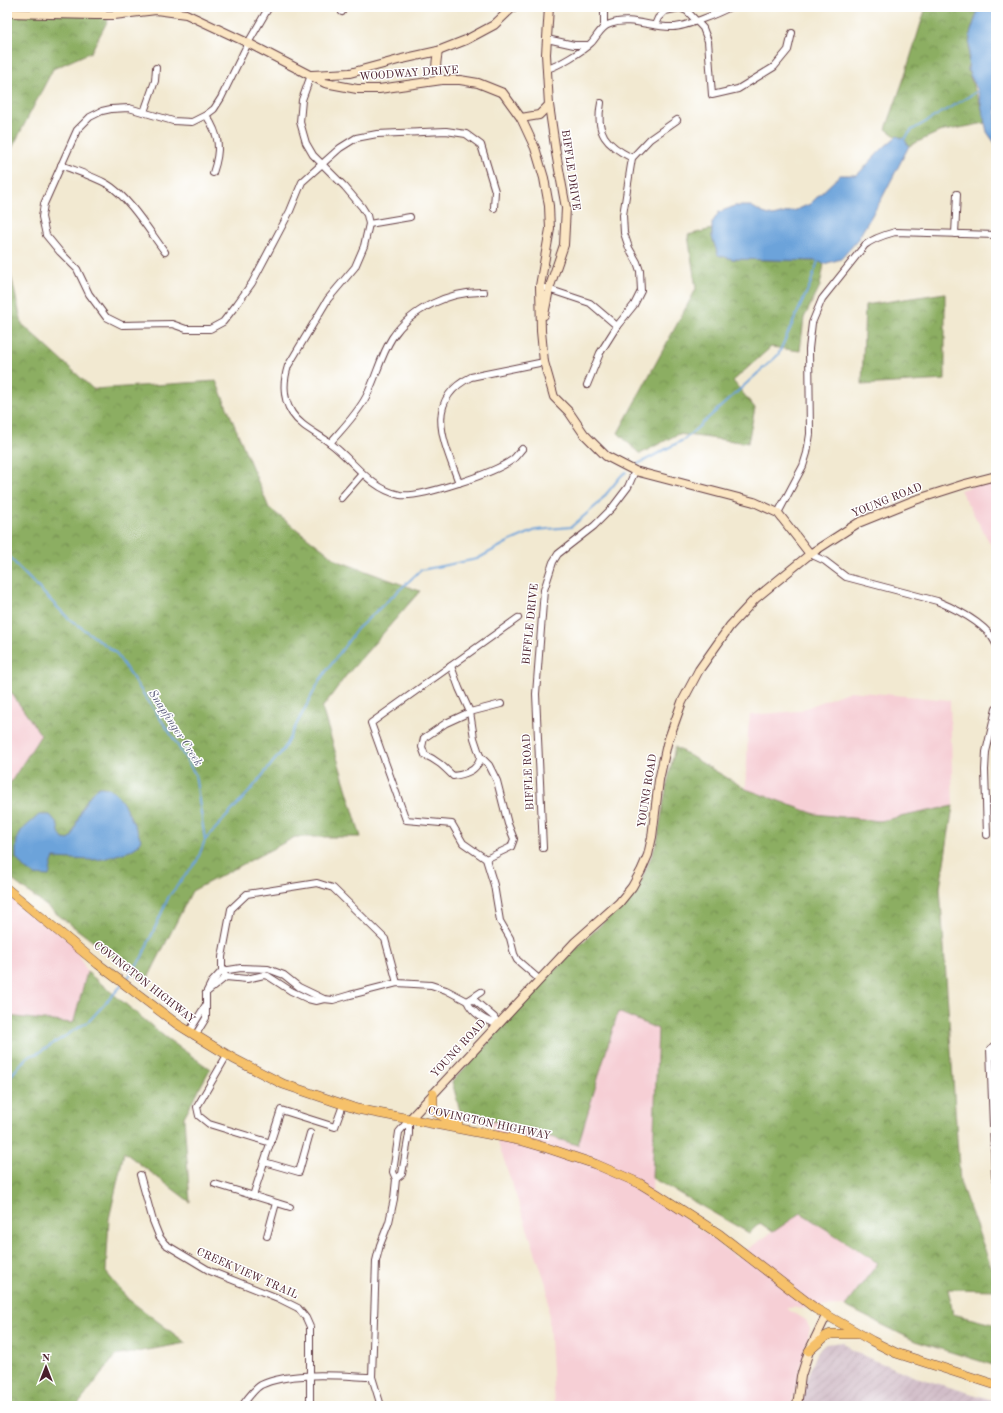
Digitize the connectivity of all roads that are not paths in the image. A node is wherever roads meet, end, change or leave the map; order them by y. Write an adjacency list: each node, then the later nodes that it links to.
1 (269, 7): 14 (street)
2 (513, 7): 16 (street, WOODWAY DRIVE)
3 (543, 7): 8 (street)
4 (549, 7): 8 (street)
5 (604, 7): 11 (street)
6 (730, 7): 9 (street)
7 (7, 14): 14 (street, WOODWAY DRIVE)
8 (548, 19): 13 (street)
9 (695, 21): 10 (street); 10 (street); 12 (street)
10 (655, 25): 11 (street)
11 (604, 26): 15 (street)
12 (792, 33)
13 (547, 39): 15 (street); 18 (street)
14 (248, 43): 19 (street, WOODWAY DRIVE); 24 (street)
15 (589, 45): 18 (street)
16 (438, 51): 19 (street, WOODWAY DRIVE); 20 (street)
17 (156, 68): 23 (street)
18 (547, 70): 22 (street)
19 (311, 75): 20 (street, WOODWAY DRIVE); 28 (street)
20 (442, 80): 25 (street, WOODWAY DRIVE)
21 (601, 103): 27 (street)
22 (550, 105): 25 (street); 39 (street, BIFFLE DRIVE)
23 (144, 112): 24 (street); 29 (street)
24 (206, 115): 30 (street)
25 (521, 118): 38 (street, BIFFLE DRIVE)
26 (677, 120): 27 (street)
27 (632, 158): 41 (street)
28 (322, 164): 29 (street); 32 (street); 34 (street)
29 (61, 165): 37 (street)
30 (213, 173)
31 (957, 194): 35 (street)
32 (494, 208)
33 (410, 217): 34 (street)
34 (369, 224): 45 (street)
35 (955, 234): 36 (street); 52 (street)
36 (996, 234)
37 (165, 252)
38 (540, 286): 39 (street); 42 (street, BIFFLE DRIVE)
39 (549, 289): 41 (street); 42 (street, BIFFLE DRIVE)
40 (484, 292): 45 (street)
41 (617, 326): 44 (street)
42 (541, 331): 43 (street, BIFFLE DRIVE)
43 (544, 362): 47 (street, BIFFLE DRIVE); 50 (street)
44 (587, 385)
45 (330, 443): 48 (street)
46 (522, 449): 50 (street)
47 (635, 471): 52 (street, BIFFLE DRIVE); 57 (street, BIFFLE DRIVE)
48 (362, 474): 50 (street); 51 (street)
49 (996, 476): 53 (street, YOUNG ROAD)
50 (459, 482)
51 (341, 498)
52 (778, 513): 53 (street, BIFFLE DRIVE)
53 (810, 554): 55 (street); 68 (street, YOUNG ROAD)
54 (518, 618): 56 (street)
55 (995, 642)
56 (451, 666): 60 (street); 64 (street)
57 (536, 694): 63 (street, BIFFLE ROAD)
58 (501, 704): 60 (street)
59 (996, 709): 62 (street)
60 (470, 712): 61 (street); 61 (street)
61 (480, 756): 64 (street)
62 (987, 835)
63 (543, 848)
64 (486, 859): 68 (street)
65 (7, 889): 77 (main road, COVINGTON HIGHWAY)
66 (222, 971): 67 (street); 69 (street); 71 (street); 72 (street)
67 (226, 977): 71 (street); 72 (street)
68 (540, 980): 76 (street, YOUNG ROAD)
69 (398, 983): 72 (street); 73 (street)
70 (481, 992): 73 (street)
71 (206, 993): 77 (street)
72 (324, 1000)
73 (467, 1001): 74 (street); 75 (street)
74 (484, 1008): 75 (street); 76 (street)
75 (479, 1015): 76 (street)
76 (498, 1024): 80 (street, YOUNG ROAD)
77 (192, 1034): 79 (main road, COVINGTON HIGHWAY)
78 (996, 1045): 88 (street)
79 (227, 1055): 81 (main road, COVINGTON HIGHWAY); 85 (street)
80 (433, 1094): 82 (street, YOUNG ROAD); 83 (main road)
81 (343, 1105): 82 (main road, COVINGTON HIGHWAY); 85 (street)
82 (409, 1120): 83 (main road, COVINGTON HIGHWAY); 89 (street); 89 (street)
83 (460, 1129): 95 (main road, COVINGTON HIGHWAY)
84 (310, 1133): 86 (street)
85 (271, 1143): 86 (street)
86 (264, 1162): 91 (street)
87 (140, 1176): 98 (street, CREEKVIEW TRAIL)
88 (996, 1176)
89 (396, 1179): 99 (street)
90 (215, 1184): 91 (street)
91 (253, 1196): 92 (street)
92 (276, 1203): 93 (street); 94 (street)
93 (290, 1207)
94 (266, 1236)
95 (826, 1316): 96 (main road, COVINGTON HIGHWAY); 97 (street)
96 (858, 1334): 97 (main road); 100 (main road, COVINGTON HIGHWAY)
97 (809, 1351): 104 (street)
98 (309, 1375): 99 (street); 101 (street); 102 (street, CREEKVIEW TRAIL)
99 (372, 1377): 103 (street)
100 (996, 1385)
101 (242, 1406)
102 (310, 1406)
103 (381, 1406)
104 (797, 1406)

